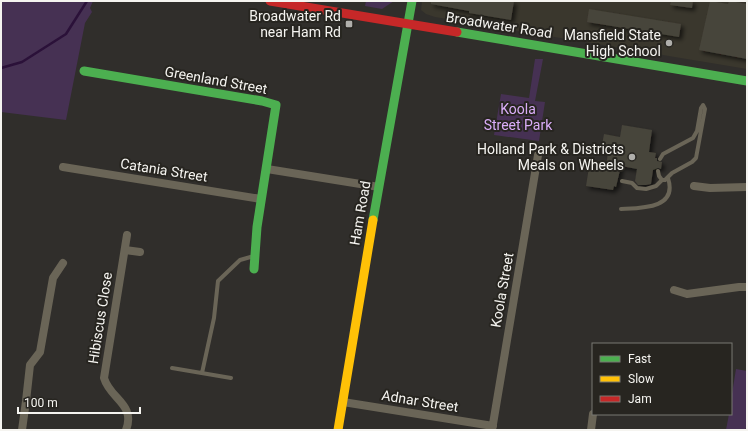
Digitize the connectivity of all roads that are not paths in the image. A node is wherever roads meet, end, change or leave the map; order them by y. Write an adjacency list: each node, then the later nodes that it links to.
1 (270, 1): 3 (street, Broadwater Road)
2 (412, 1): 3 (street, Ham Road)
3 (408, 24): 5 (street, Broadwater Road); 15 (street, Ham Road)
4 (84, 71): 9 (street, Greenland Street)
5 (747, 81)
6 (538, 155): 32 (street, Koola Street)
7 (660, 158): 11 (lane)
8 (64, 167): 17 (street, Catania Street)
9 (267, 169): 15 (street); 17 (street, Greenland Street)
10 (658, 171): 12 (lane)
11 (668, 178): 12 (lane); 18 (lane)
12 (662, 180): 13 (lane)
13 (622, 181)
14 (694, 186): 16 (street)
15 (379, 187): 30 (street, Ham Road)
16 (747, 187)
17 (261, 199): 22 (street, Greenland Street)
18 (621, 209)
19 (127, 235): 20 (street, Hibiscus Close)
20 (125, 250): 21 (street); 34 (street, Hibiscus Close)
21 (140, 252)
22 (254, 256): 24 (street, Greenland Street); 28 (lane)
23 (62, 263): 33 (street)
24 (254, 268)
25 (747, 287): 26 (street)
26 (674, 290)
27 (172, 368): 28 (lane)
28 (202, 373): 29 (lane)
29 (231, 378)
30 (343, 402): 32 (street, Adnar Street); 35 (street, Ham Road)
31 (593, 415): 36 (street)
32 (492, 428)
33 (22, 430)
34 (126, 430)
35 (338, 430)
36 (591, 430)

